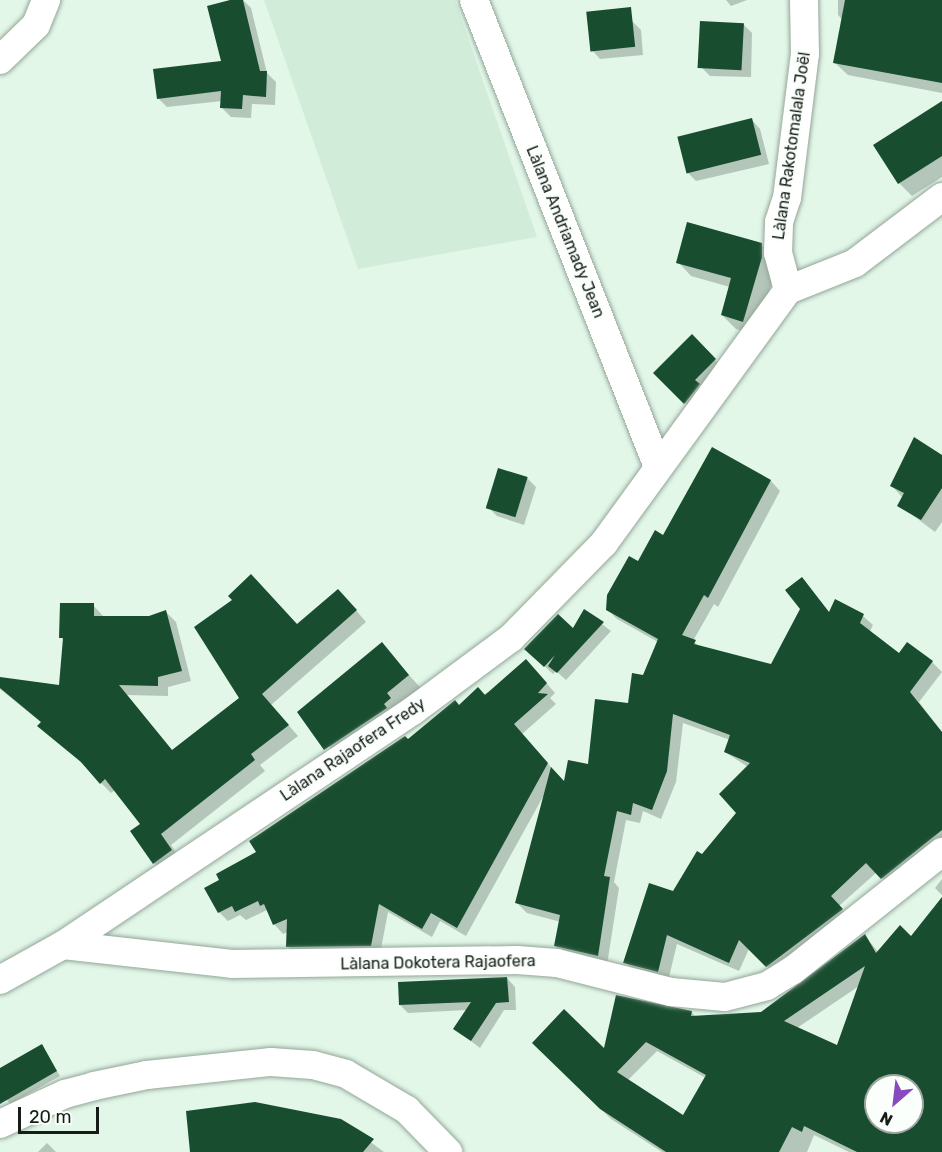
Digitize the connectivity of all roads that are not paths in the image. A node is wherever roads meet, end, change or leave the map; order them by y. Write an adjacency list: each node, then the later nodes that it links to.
1 (46, 0): 4 (street)
2 (474, 0): 7 (street, Làlana Andriamady Jean)
3 (804, 0): 6 (street, Làlana Rakotomalala Joël)
4 (0, 60)
5 (942, 197): 6 (street)
6 (788, 290): 7 (street, Làlana Rajaofera Fredy)
7 (657, 465): 9 (street, Làlana Rajaofera Fredy)
8 (942, 852): 9 (street, Làlana Dokotera Rajaofera)
9 (63, 945): 10 (street, Làlana Rajaofera Fredy); 11 (street)
10 (0, 980)
11 (0, 995)
12 (0, 1124): 13 (street)
13 (448, 1152)

